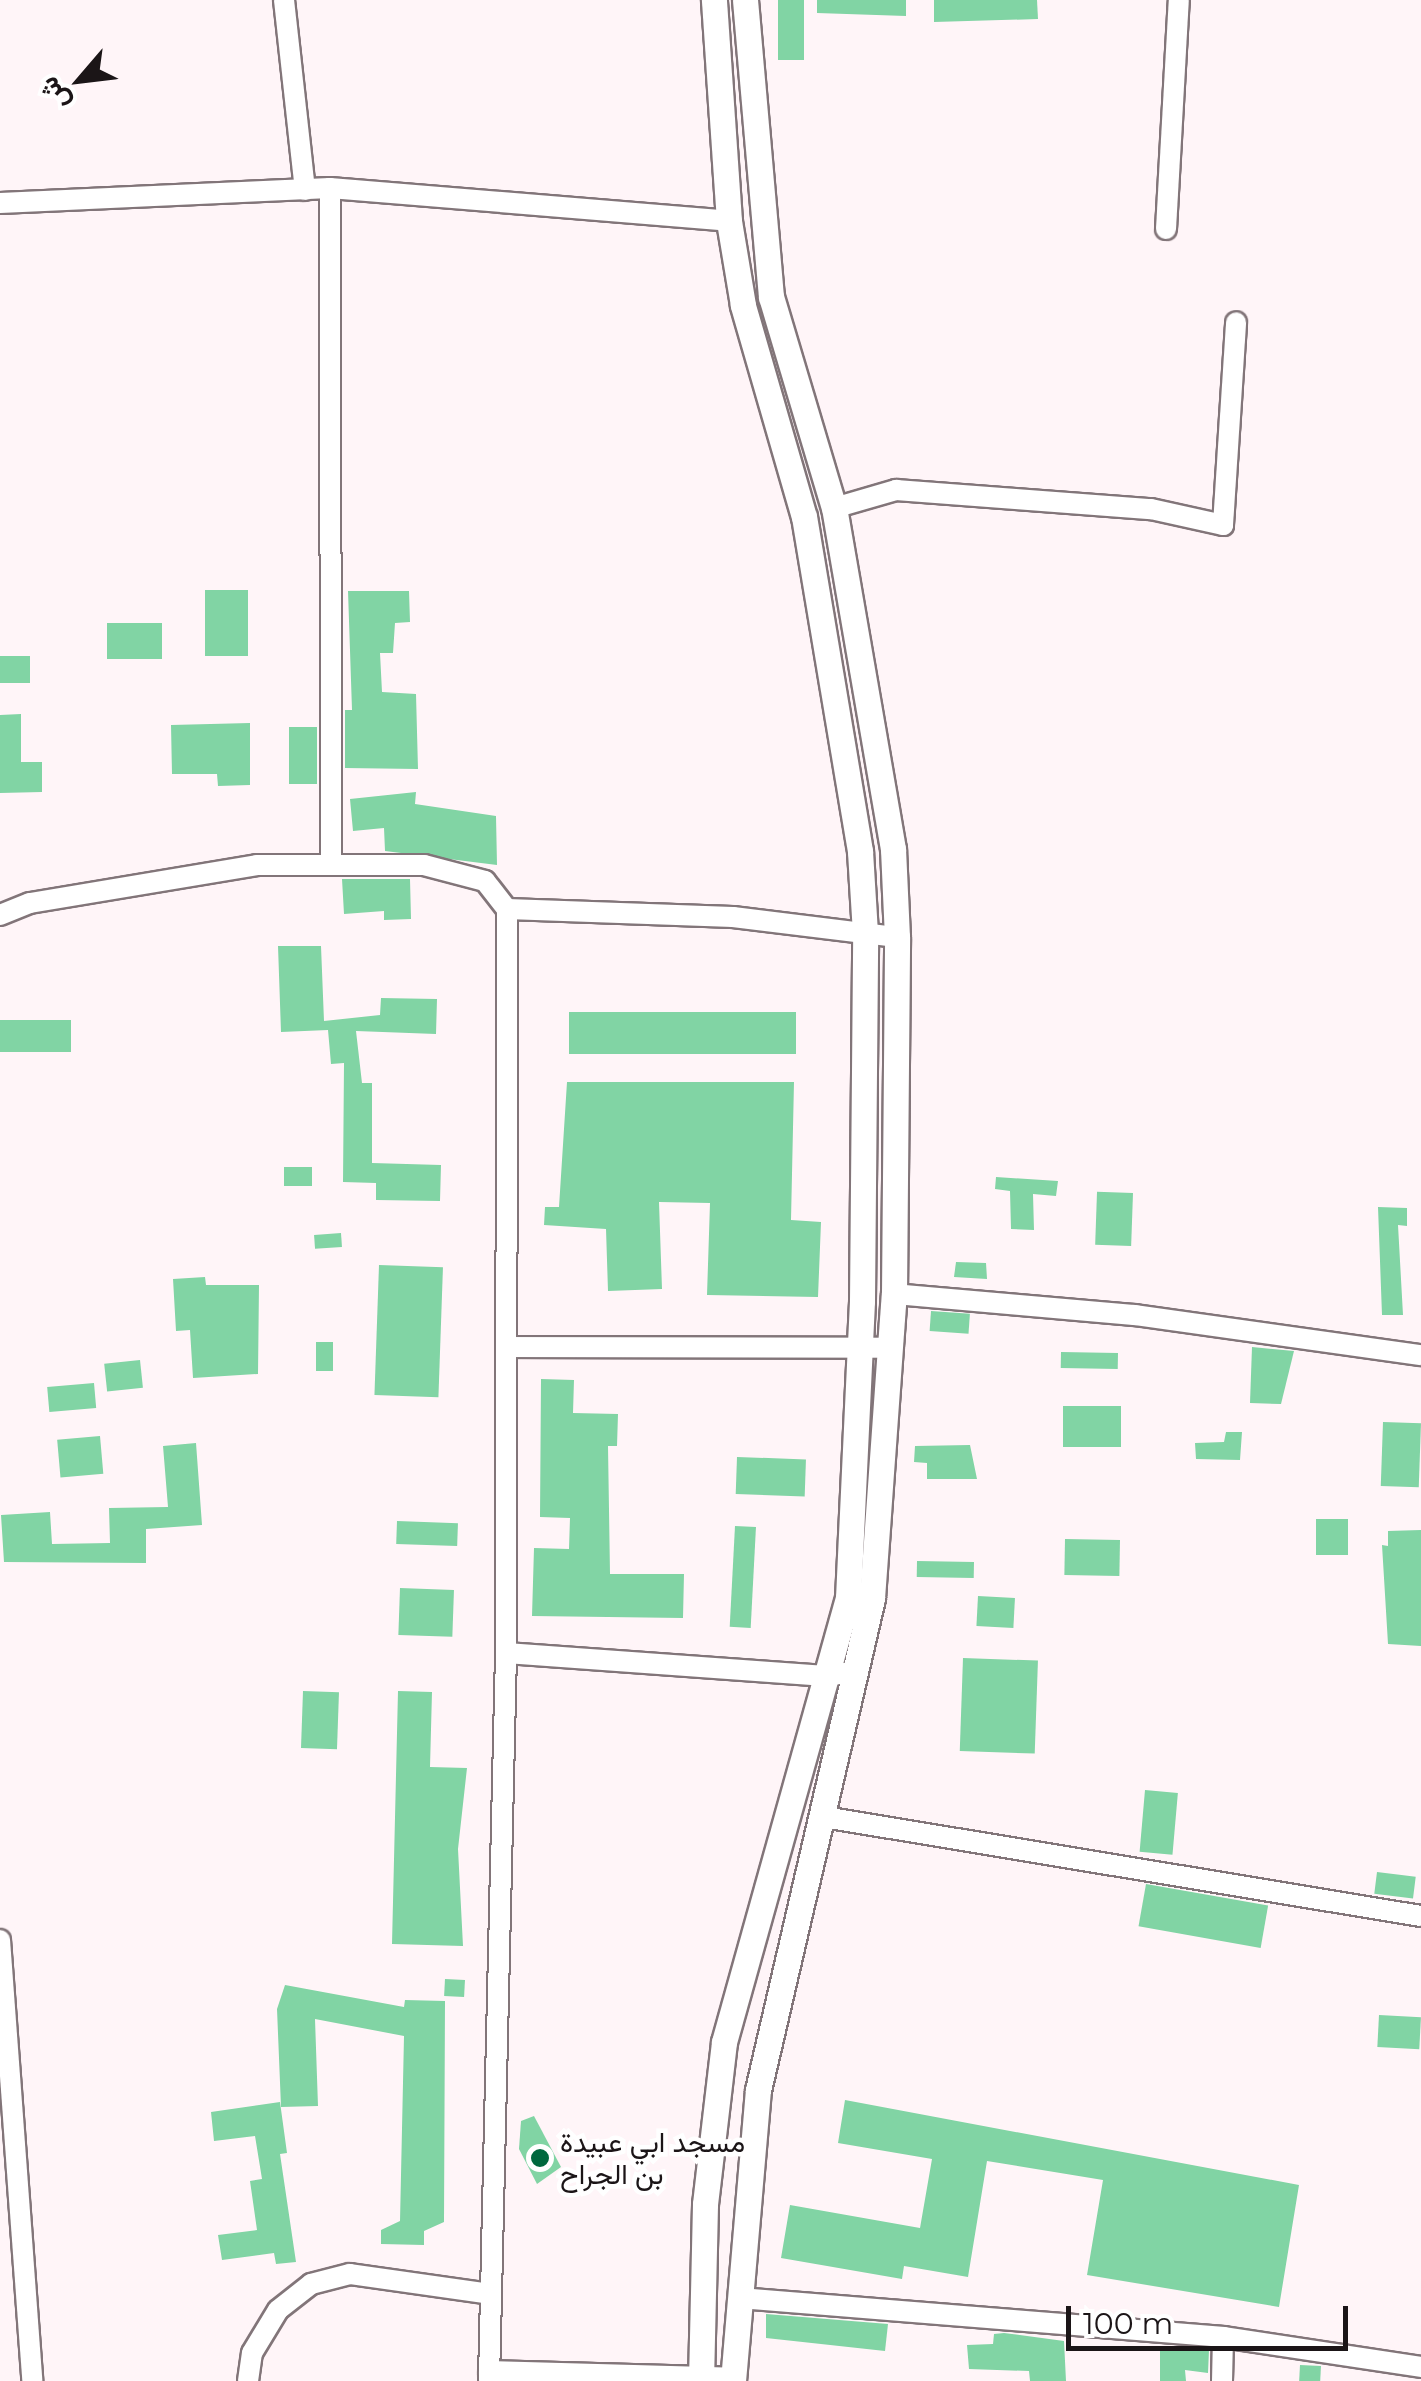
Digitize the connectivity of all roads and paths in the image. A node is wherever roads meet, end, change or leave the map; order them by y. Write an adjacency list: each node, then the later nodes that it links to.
1 (284, 0): 6 (street)
2 (714, 0): 8 (main road)
3 (745, 0): 11 (main road)
4 (1179, 0): 9 (street)
5 (330, 188): 6 (street); 8 (street); 15 (street)
6 (305, 190): 7 (street)
7 (0, 204)
8 (729, 221): 12 (main road)
9 (1166, 229)
10 (1236, 322): 11 (street)
11 (834, 508): 12 (main road); 13 (main road)
12 (804, 517): 14 (main road)
13 (893, 849): 14 (main road); 19 (main road)
14 (860, 851): 18 (main road)
15 (331, 865): 16 (street); 17 (street)
16 (507, 910): 18 (street); 22 (street)
17 (0, 915)
18 (864, 933): 19 (street); 21 (main road)
19 (898, 937): 20 (main road)
20 (894, 1294): 23 (main road); 24 (street)
21 (858, 1344): 22 (street); 23 (street); 27 (main road)
22 (506, 1347): 25 (street)
23 (889, 1348): 26 (main road)
24 (1421, 1355)
25 (506, 1653): 27 (street); 33 (street)
26 (855, 1670): 27 (street); 28 (main road)
27 (829, 1676): 38 (main road)
28 (824, 1817): 29 (street); 34 (main road)
29 (1421, 1916)
30 (0, 1940): 32 (street)
31 (0, 2140): 32 (street)
32 (16, 2168): 40 (street)
33 (491, 2294): 37 (street); 41 (street)
34 (740, 2298): 35 (street); 39 (main road)
35 (1223, 2338): 36 (street); 42 (street)
36 (1421, 2367)
37 (489, 2376): 38 (street)
38 (701, 2379): 39 (street)
39 (733, 2379)
40 (32, 2381)
41 (248, 2381)
42 (1222, 2381)

